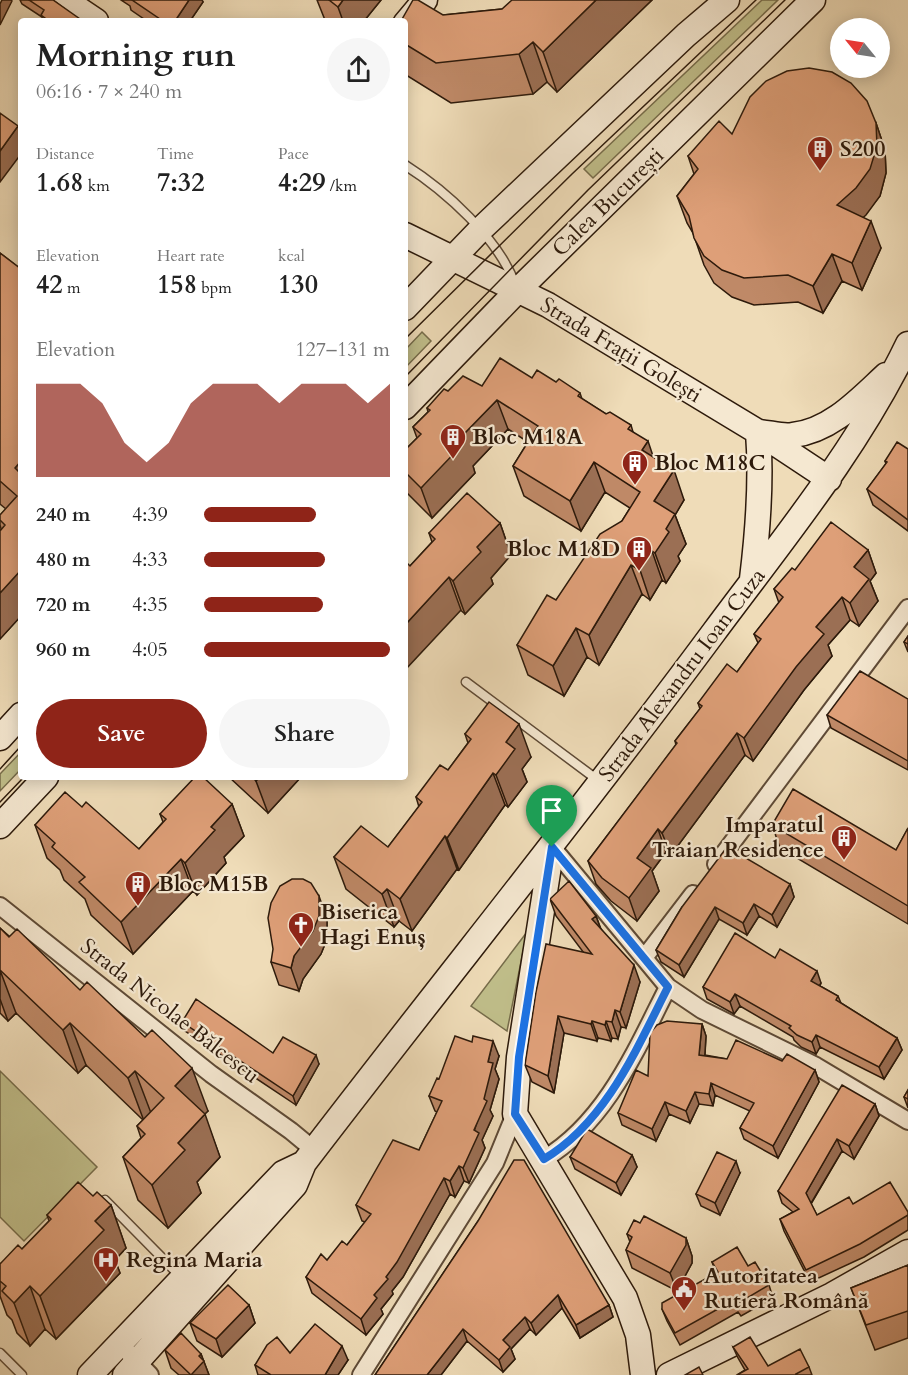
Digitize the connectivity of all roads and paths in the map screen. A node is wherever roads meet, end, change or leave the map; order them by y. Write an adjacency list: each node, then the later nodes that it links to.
1 (65, 0): 5 (main road)
2 (425, 0): 6 (main road)
3 (727, 0): 8 (main road)
4 (813, 0): 11 (main road, Calea București)
5 (92, 18)
6 (408, 20)
7 (408, 167): 8 (lane)
8 (480, 230): 10 (main road); 11 (lane)
9 (408, 237): 10 (main road, Strada Frații Golești)
10 (452, 259): 11 (main road, Strada Frații Golești); 12 (main road)
11 (518, 290): 14 (main road, Calea București); 15 (main road, Strada Frații Golești)
12 (408, 305)
13 (904, 353): 15 (main road); 16 (main road, Strada Alexandru Ioan Cuza)
14 (408, 404)
15 (758, 432): 16 (main road, Strada Frații Golești); 17 (main road)
16 (829, 479): 17 (main road, Strada Alexandru Ioan Cuza)
17 (752, 581): 23 (main road, Strada Alexandru Ioan Cuza)
18 (908, 608): 27 (street)
19 (466, 682): 23 (lane)
20 (18, 718): 21 (main road)
21 (0, 738)
22 (43, 780): 24 (main road)
23 (602, 783): 25 (main road, Strada Alexandru Ioan Cuza)
24 (0, 826)
25 (552, 847): 27 (street); 29 (main road); 31 (main road, Strada Alexandru Ioan Cuza)
26 (0, 906): 31 (street, Strada Nicolae Bălcescu)
27 (644, 958): 28 (street)
28 (668, 987): 30 (street); 32 (street)
29 (515, 1114): 32 (main road); 41 (street)
30 (908, 1121)
31 (309, 1157): 35 (main road, Strada Alexandru Ioan Cuza)
32 (544, 1159): 42 (main road)
33 (98, 1194): 35 (lane)
34 (908, 1252): 43 (main road)
35 (190, 1286): 36 (main road, Strada Alexandru Ioan Cuza); 38 (main road, Strada Alexandru Ioan Cuza)
36 (120, 1344): 38 (street); 40 (main road, Strada Alexandru Ioan Cuza)
37 (0, 1353): 39 (lane)
38 (137, 1371)
39 (22, 1375)
40 (90, 1375)
41 (361, 1375)
42 (643, 1375)
43 (669, 1375)

